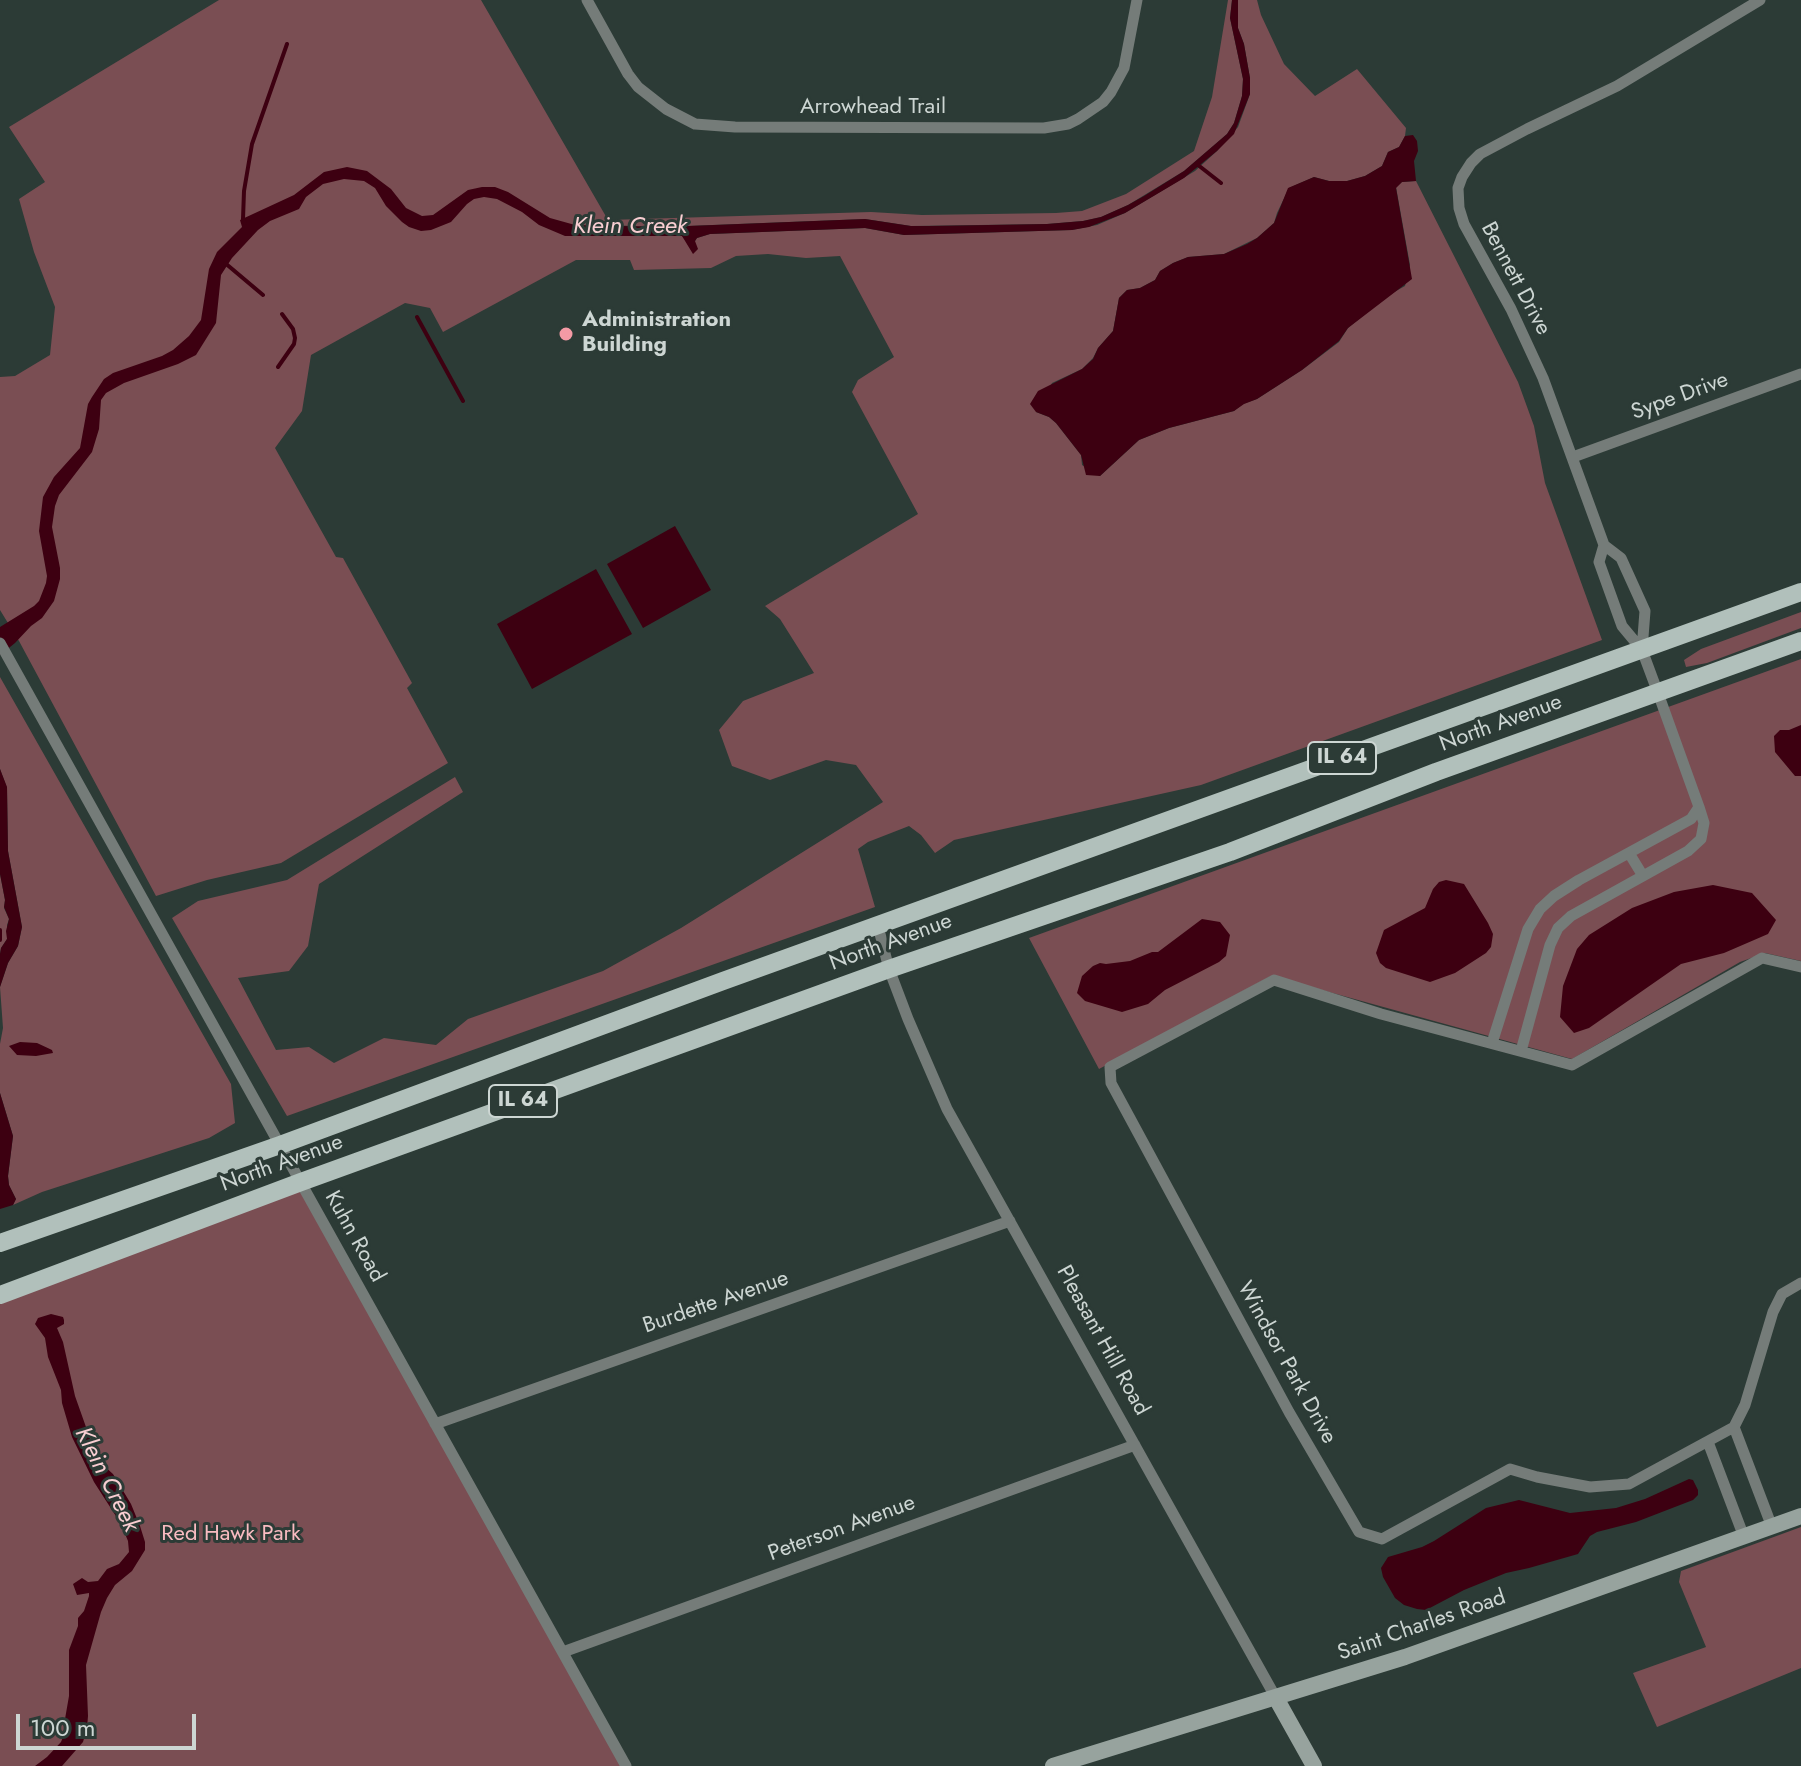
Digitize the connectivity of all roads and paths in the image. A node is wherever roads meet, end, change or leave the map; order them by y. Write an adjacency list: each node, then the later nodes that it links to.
1 (587, 0): 2 (street, Arrowhead Trail)
2 (1137, 0)
3 (1760, 0): 5 (street, Bennett Drive)
4 (1801, 374): 5 (street, Sype Drive)
5 (1573, 457): 6 (street, Bennett Drive)
6 (1604, 545): 10 (street, Bennett Drive); 10 (street, Bennett Drive)
7 (1801, 592): 10 (main road, North Avenue / IL 64)
8 (1801, 641): 11 (main road, North Avenue / IL 64)
9 (0, 643): 20 (street, Kuhn Road)
10 (1642, 650): 11 (street); 15 (main road, North Avenue / IL 64)
11 (1658, 693): 12 (street); 17 (main road, North Avenue / IL 64)
12 (1699, 807): 13 (street); 14 (street)
13 (1629, 853): 14 (street); 18 (street)
14 (1643, 876): 19 (street)
15 (878, 926): 17 (street, Pleasant Hill Road); 20 (main road, North Avenue / IL 64)
16 (1801, 967): 19 (street, Windsor Park Drive)
17 (889, 969): 21 (main road, North Avenue / IL 64); 22 (street, Pleasant Hill Road)
18 (1492, 1043): 19 (street, Windsor Park Drive); 28 (street, Windsor Park Drive)
19 (1521, 1051)
20 (280, 1145): 21 (street, Kuhn Road); 23 (main road, North Avenue / IL 64)
21 (301, 1182): 25 (main road, North Avenue / IL 64); 26 (street, Kuhn Road)
22 (1010, 1221): 26 (street, Burdette Avenue); 29 (street, Pleasant Hill Road)
23 (0, 1243)
24 (1801, 1283): 27 (street)
25 (0, 1295)
26 (435, 1424): 33 (street, Kuhn Road)
27 (1734, 1427): 28 (street, Windsor Park Drive); 31 (street)
28 (1708, 1442): 32 (street)
29 (1135, 1445): 33 (street, Peterson Avenue); 34 (street, Pleasant Hill Road)
30 (1801, 1516): 31 (street, Saint Charles Road)
31 (1772, 1527): 32 (street, Saint Charles Road)
32 (1744, 1537): 34 (street, Saint Charles Road)
33 (563, 1652): 35 (street, Kuhn Road)
34 (1276, 1698): 36 (street, Saint Charles Road); 37 (street, Pleasant Hill Road)
35 (626, 1766)
36 (1053, 1766)
37 (1314, 1766)

